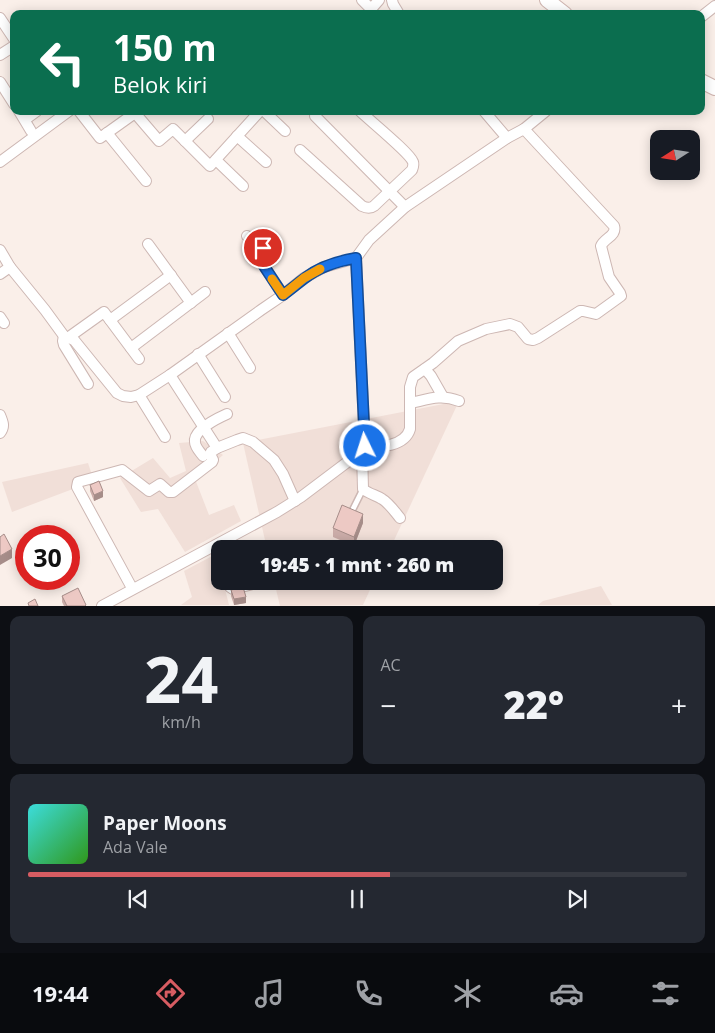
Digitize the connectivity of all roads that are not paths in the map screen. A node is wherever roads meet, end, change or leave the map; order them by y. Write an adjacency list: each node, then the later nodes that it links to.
1 (362, 0): 2 (street)
2 (379, 0)
3 (547, 0): 5 (main road)
4 (715, 6): 6 (street)
5 (560, 10)
6 (705, 14)
7 (0, 18): 8 (street)
8 (10, 33)
9 (0, 82): 10 (street)
10 (10, 98)
11 (23, 115): 24 (street)
12 (64, 115): 32 (street)
13 (82, 115): 26 (street)
14 (132, 115): 26 (street)
15 (137, 115): 29 (street)
16 (256, 115): 27 (street)
17 (268, 115): 25 (street)
18 (364, 115): 36 (street)
19 (487, 115): 28 (street)
20 (541, 115): 23 (street)
21 (315, 116): 36 (street)
22 (208, 119): 29 (street)
23 (524, 128): 28 (street); 55 (street)
24 (31, 131)
25 (285, 131)
26 (107, 133): 34 (street)
27 (237, 136): 31 (street); 33 (street)
28 (507, 138): 37 (street)
29 (185, 141): 31 (street)
30 (300, 150): 36 (street)
31 (216, 160): 35 (street)
32 (0, 162)
33 (266, 162)
34 (146, 181)
35 (243, 186)
36 (390, 192): 37 (street)
37 (405, 207): 41 (street)
38 (247, 236): 46 (street)
39 (148, 244): 44 (street)
40 (0, 250): 42 (street)
41 (356, 258): 46 (street); 69 (street)
42 (10, 267): 43 (street); 50 (street)
43 (0, 274)
44 (171, 275): 47 (street); 48 (street)
45 (205, 292): 47 (street)
46 (283, 295): 49 (street)
47 (191, 302): 51 (street)
48 (110, 320): 50 (street); 51 (street)
49 (228, 333): 52 (street); 54 (street)
50 (67, 336): 57 (street); 58 (street)
51 (131, 348): 53 (street)
52 (198, 354): 56 (street); 59 (street)
53 (139, 359)
54 (250, 368)
55 (425, 369): 60 (street); 62 (street)
56 (170, 376): 58 (street); 65 (street)
57 (88, 384)
58 (139, 395): 67 (street)
59 (225, 397)
60 (443, 397): 61 (street); 62 (street)
61 (459, 401)
62 (410, 403): 69 (street)
63 (0, 414): 66 (street)
64 (227, 414): 65 (street)
65 (204, 428): 68 (street); 70 (street)
66 (0, 433)
67 (165, 437)
68 (217, 448): 72 (street); 77 (street)
69 (363, 448): 71 (street); 72 (street)
70 (203, 456)
71 (363, 489): 73 (lane); 74 (street)
72 (295, 500): 75 (street)
73 (353, 509)
74 (400, 518)
75 (230, 540)
76 (211, 550): 77 (street)
77 (132, 588): 78 (street)
78 (102, 606)

